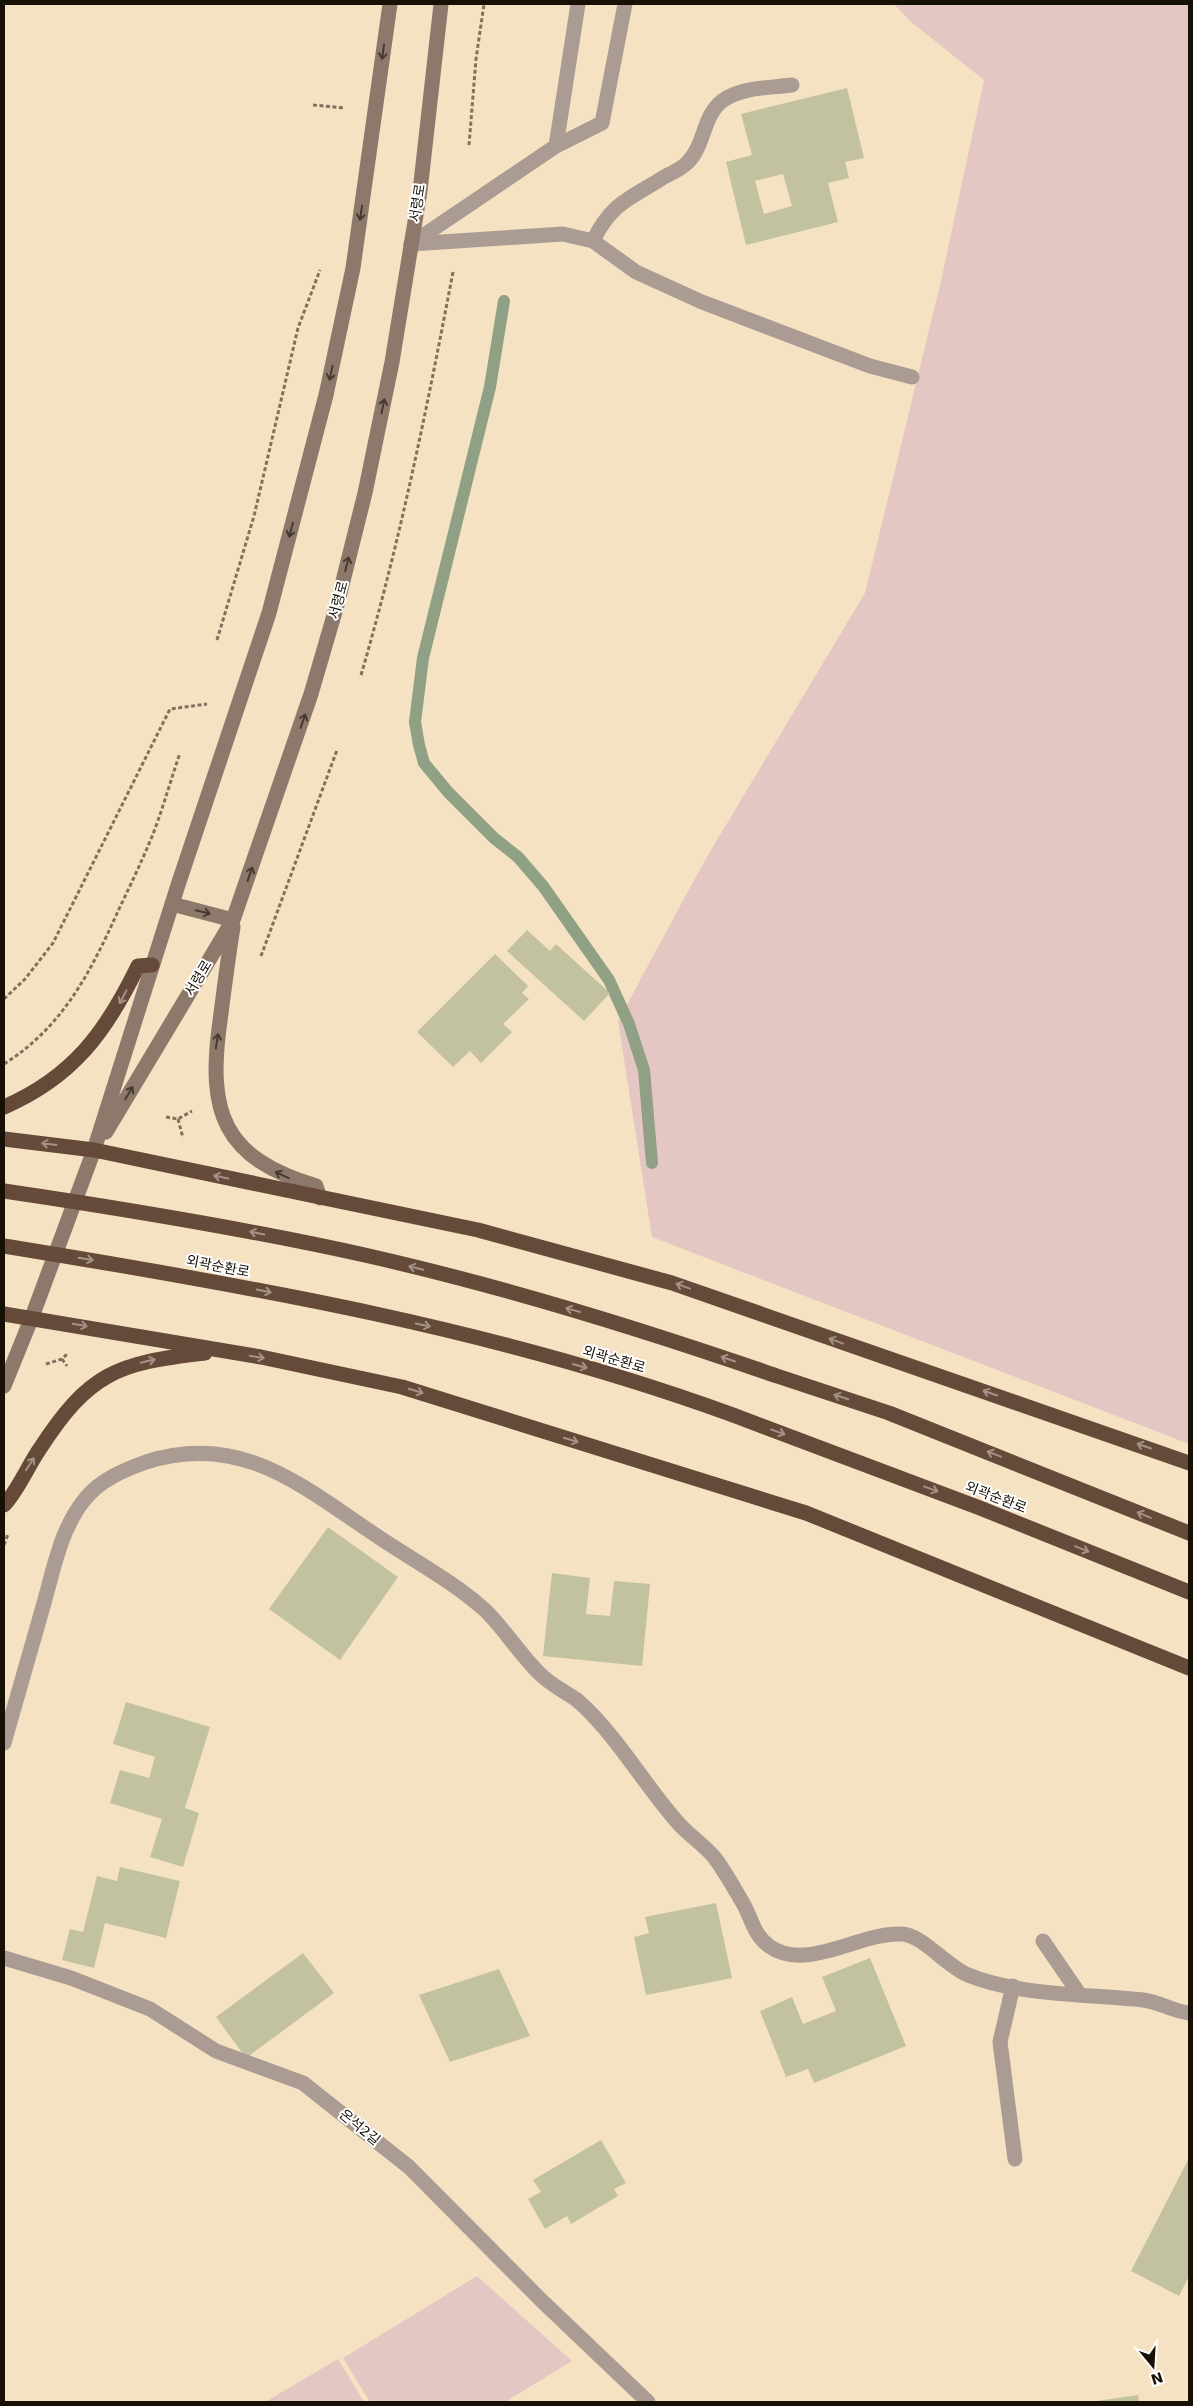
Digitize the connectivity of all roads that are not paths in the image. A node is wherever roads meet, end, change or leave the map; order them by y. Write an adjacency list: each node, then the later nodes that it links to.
1 (390, 4): 10 (street, 서령로, one-way to 10)
2 (441, 4): 8 (street, 서령로)
3 (578, 4): 6 (street)
4 (625, 4): 6 (street)
5 (792, 85): 7 (street)
6 (556, 146): 8 (street)
7 (593, 241): 8 (street); 9 (street)
8 (411, 244): 11 (street, 서령로, one-way to 8)
9 (912, 377)
10 (172, 904): 11 (street, one-way to 11); 12 (street, 서령로)
11 (234, 920): 15 (street, 서령로, one-way to 11); 17 (street, one-way to 11)
12 (152, 965): 13 (highway, one-way to 13); 15 (street, 서령로)
13 (4, 1107)
14 (4, 1139): 15 (highway, one-way to 14)
15 (94, 1150): 17 (highway, one-way to 15); 20 (street, 서령로)
16 (4, 1191): 25 (highway, one-way to 16, bridge)
17 (320, 1198): 23 (highway, one-way to 17)
18 (4, 1246): 26 (highway, 외곽순환로, one-way to 26, bridge)
19 (4, 1314): 20 (highway)
20 (32, 1317): 21 (highway, one-way to 21); 22 (street, 서령로)
21 (223, 1351): 24 (highway, one-way to 21); 27 (highway, one-way to 27)
22 (4, 1386)
23 (1189, 1463)
24 (4, 1505)
25 (1189, 1533)
26 (1189, 1592)
27 (1189, 1668)
28 (4, 1742): 31 (street)
29 (1043, 1941): 32 (street)
30 (4, 1958): 35 (street, 온석2길)
31 (1013, 1986): 32 (street); 34 (street)
32 (1080, 1995): 33 (street)
33 (1189, 2013)
34 (1015, 2159)
35 (648, 2402)

